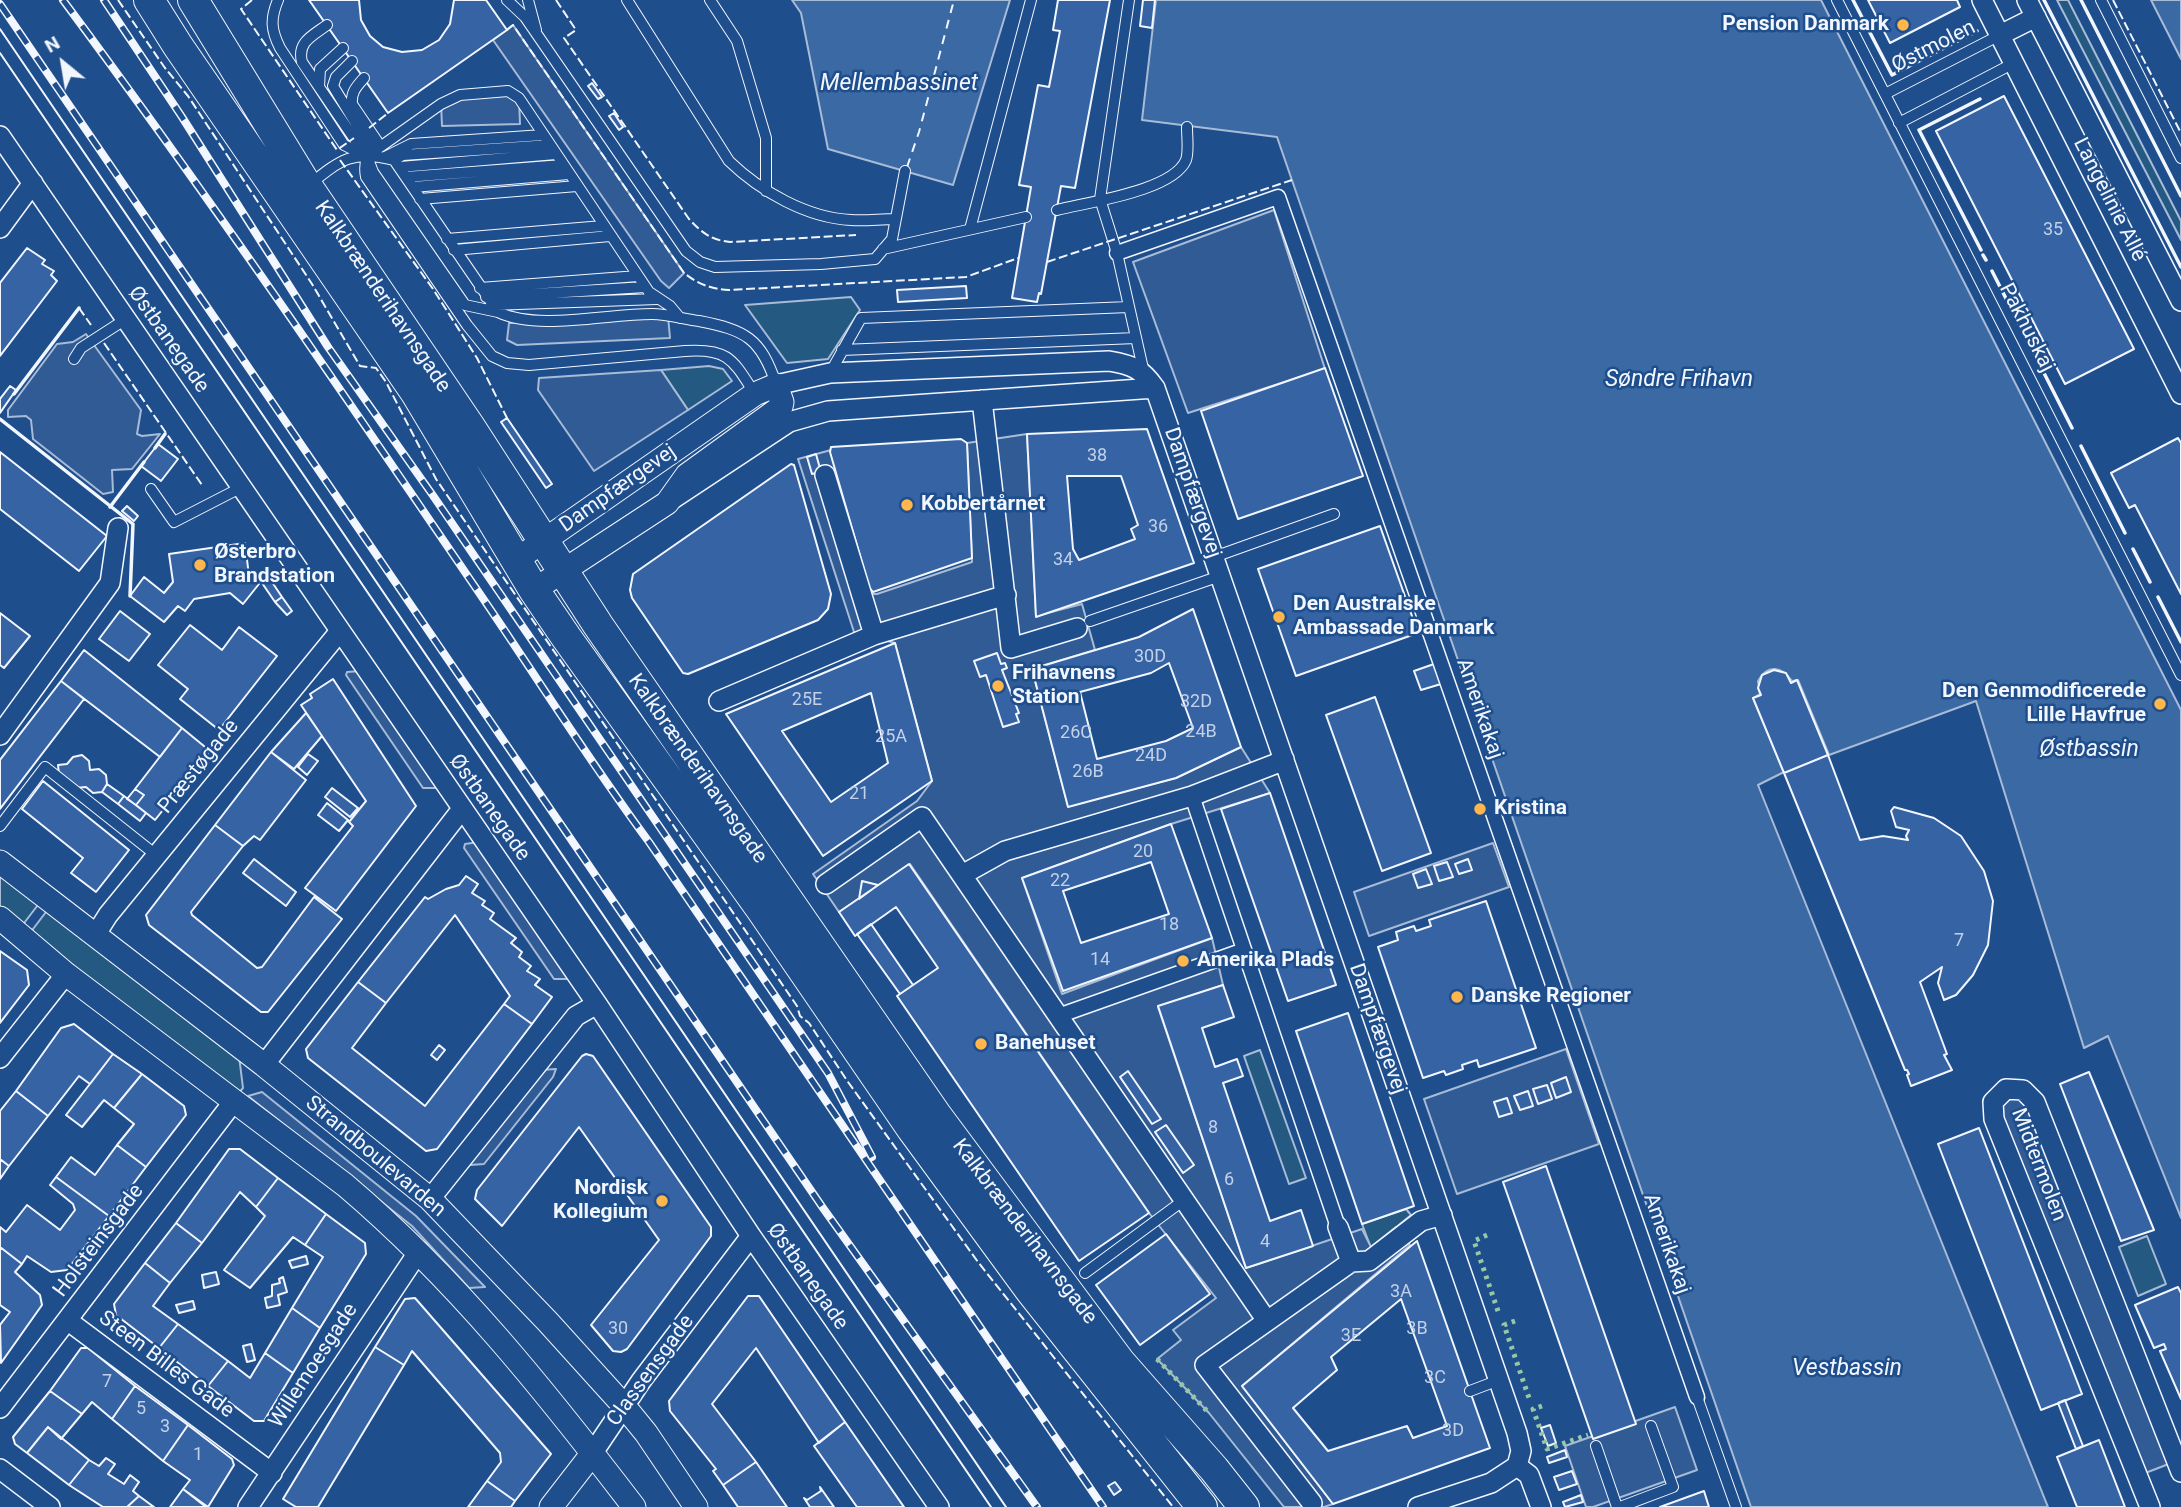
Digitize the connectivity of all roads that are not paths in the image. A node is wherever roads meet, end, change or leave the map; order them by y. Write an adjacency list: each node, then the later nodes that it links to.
1 (149, 0): 38 (main road, Kalkbrænderihavnsgade)
2 (193, 0): 38 (main road, Kalkbrænderihavnsgade)
3 (278, 0): 28 (lane)
4 (507, 0): 16 (lane)
5 (528, 0): 16 (lane)
6 (627, 0): 37 (lane)
7 (710, 0): 37 (lane)
8 (1031, 0): 46 (lane)
9 (1129, 0): 40 (lane)
10 (1837, 0): 22 (lane, Pakhuskaj)
11 (1982, 0): 15 (street, Langelinie Allé)
12 (2101, 0): 29 (lane)
13 (2032, 8): 15 (street, Langelinie Allé); 56 (street, Langelinie Allé)
14 (327, 25): 21 (lane)
15 (2000, 35): 19 (street, Langelinie Allé); 22 (lane, Østmolen)
16 (539, 39): 49 (lane)
17 (343, 48): 21 (lane)
18 (352, 61): 28 (lane)
19 (2014, 63): 23 (lane); 66 (street, Langelinie Allé)
20 (364, 78): 28 (lane)
21 (319, 87): 28 (lane)
22 (1885, 94): 23 (lane, Pakhuskaj)
23 (1899, 123): 84 (lane, Pakhuskaj)
24 (1187, 127): 40 (lane)
25 (543, 135): 27 (lane); 28 (lane); 30 (lane)
26 (0, 136): 34 (street, Østbanegade)
27 (553, 150): 30 (lane); 31 (lane)
28 (367, 156): 30 (lane); 38 (lane); 55 (lane); 67 (lane)
29 (2181, 158)
30 (396, 165): 31 (lane); 36 (lane)
31 (563, 165): 33 (lane)
32 (905, 171): 43 (lane)
33 (569, 174): 35 (lane); 36 (lane)
34 (33, 183): 45 (street); 59 (street, Østbanegade)
35 (577, 186): 39 (lane); 44 (lane)
36 (413, 187): 39 (lane)
37 (766, 191): 43 (lane)
38 (296, 194): 75 (main road, Kalkbrænderihavnsgade); 76 (main road, Kalkbrænderihavnsgade)
39 (421, 199): 48 (lane)
40 (1100, 199): 41 (lane); 51 (lane)
41 (1057, 210)
42 (1026, 217): 46 (lane)
43 (895, 219): 49 (lane)
44 (603, 226): 47 (lane); 48 (lane)
45 (0, 228)
46 (970, 229): 49 (lane)
47 (610, 236): 50 (lane); 52 (lane)
48 (447, 239): 50 (lane)
49 (883, 249)
50 (454, 250): 55 (lane)
51 (1117, 253): 57 (lane); 116 (street, Amerikakaj)
52 (638, 276): 53 (lane); 55 (lane)
53 (645, 287): 54 (lane); 55 (lane)
54 (657, 299): 55 (lane); 58 (lane)
55 (489, 301): 58 (lane)
56 (2181, 301)
57 (1129, 307): 60 (lane); 61 (lane)
58 (680, 318): 65 (lane)
59 (126, 319): 62 (lane); 71 (street, Østbanegade)
60 (1136, 338): 61 (lane); 64 (lane)
61 (842, 350): 63 (lane)
62 (74, 359)
63 (830, 373): 64 (street, Dampfærgevej); 65 (street, Dampfærgevej)
64 (1150, 380): 68 (street, Dampfærgevej); 77 (street, Dampfærgevej)
65 (776, 385): 67 (street, Dampfærgevej); 69 (street, Dampfærgevej)
66 (2180, 387)
67 (754, 394): 69 (street); 75 (street, Dampfærgevej)
68 (982, 400): 69 (street, Dampfærgevej); 80 (street)
69 (771, 424): 78 (street, Dampfærgevej)
70 (825, 475): 83 (street)
71 (242, 487): 72 (lane); 82 (street, Østbanegade)
72 (151, 489)
73 (1334, 514): 77 (lane)
74 (118, 528): 86 (street)
75 (545, 540): 76 (street, Dampfærgevej); 78 (main road, Kalkbrænderihavnsgade)
76 (516, 560): 79 (main road, Kalkbrænderihavnsgade)
77 (1217, 566): 81 (lane); 87 (street, Dampfærgevej)
78 (564, 570): 79 (street, Dampfærgevej); 134 (main road, Kalkbrænderihavnsgade)
79 (534, 590): 133 (main road, Kalkbrænderihavnsgade)
80 (1006, 595): 81 (street); 83 (street)
81 (1084, 624)
82 (340, 631): 89 (street, Østbanegade); 91 (street, Præstøgade)
83 (874, 635): 85 (street)
84 (2181, 674)
85 (719, 701)
86 (0, 735)
87 (1284, 759): 88 (street); 106 (street, Dampfærgevej)
88 (1192, 796): 93 (street); 97 (street)
89 (463, 810): 99 (street, Østbanegade); 102 (street)
90 (0, 826): 91 (lane)
91 (156, 855): 96 (street, Præstøgade)
92 (0, 862): 96 (street, Strandboulevarden)
93 (962, 875): 94 (street); 100 (street)
94 (826, 884)
95 (0, 918): 98 (street, Strandboulevarden)
96 (96, 934): 102 (street, Strandboulevarden)
97 (1244, 950): 100 (street); 107 (street)
98 (66, 974): 101 (street); 103 (street, Strandboulevarden)
99 (597, 1004): 104 (street); 108 (street, Østbanegade)
100 (1058, 1016): 105 (street)
101 (0, 1058)
102 (264, 1065): 104 (street, Strandboulevarden)
103 (234, 1101): 109 (street, Strandboulevarden); 112 (street, Holsteinsgade)
104 (429, 1199): 117 (street, Strandboulevarden)
105 (1184, 1200): 111 (lane); 113 (street)
106 (1442, 1215): 110 (street); 114 (street, Dampfærgevej)
107 (1338, 1227): 110 (street)
108 (751, 1236): 117 (street, Classensgade); 132 (street, Østbanegade)
109 (418, 1251): 121 (street, Strandboulevarden); 125 (street, Willemoesgade)
110 (1350, 1262): 113 (street)
111 (1085, 1273)
112 (67, 1320): 118 (street, Holsteinsgade); 125 (street, Steen Billes Gade)
113 (1267, 1321): 126 (street)
114 (1499, 1380): 115 (lane); 122 (street, Dampfærgevej)
115 (1470, 1391)
116 (1697, 1397): 138 (lane)
117 (624, 1406): 121 (street, Classensgade); 131 (street, Strandboulevarden)
118 (0, 1408)
119 (1651, 1426): 137 (lane)
120 (1596, 1446): 137 (lane)
121 (592, 1454): 129 (street, Classensgade); 130 (street, Strandboulevarden)
122 (1517, 1466): 135 (street); 136 (street)
123 (0, 1469): 127 (street)
124 (2181, 1472): 139 (street, Midtermolen)
125 (272, 1473): 128 (street, Willemoesgade)
126 (1312, 1503)
127 (50, 1507)
128 (248, 1507)
129 (551, 1507)
130 (634, 1507)
131 (696, 1507)
132 (939, 1507)
133 (1202, 1507)
134 (1244, 1507)
135 (1418, 1507)
136 (1541, 1507)
137 (1618, 1507)
138 (1736, 1507)
139 (2150, 1507)

